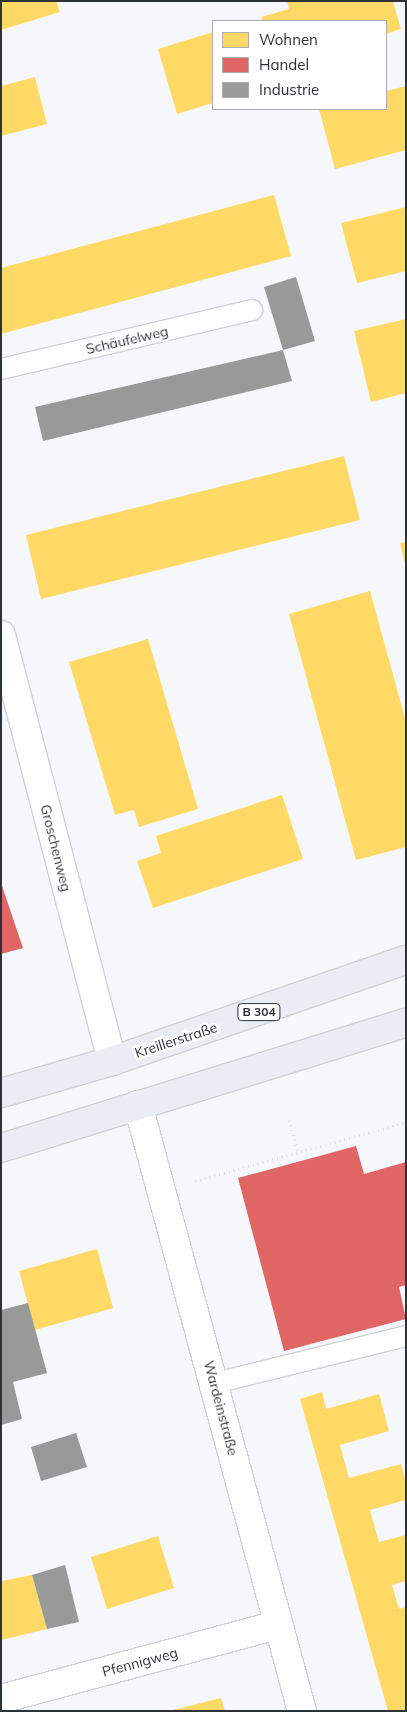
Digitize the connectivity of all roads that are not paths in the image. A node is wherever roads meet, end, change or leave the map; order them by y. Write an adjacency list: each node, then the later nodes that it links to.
1 (252, 310): 2 (lane, Schäufelweg)
2 (1, 369)
3 (1, 635): 6 (street, Groschenweg)
4 (406, 960): 6 (main road, Kreillerstraße / B 304)
5 (406, 1023): 8 (main road)
6 (112, 1061): 7 (main road, Kreillerstraße / B 304)
7 (1, 1093)
8 (138, 1106): 9 (main road); 11 (street, Wardeinstraße)
9 (1, 1148)
10 (406, 1336): 11 (lane)
11 (215, 1384): 12 (street, Wardeinstraße)
12 (278, 1625): 13 (street, Pfennigweg); 14 (street, Wardeinstraße)
13 (1, 1699)
14 (302, 1711)

